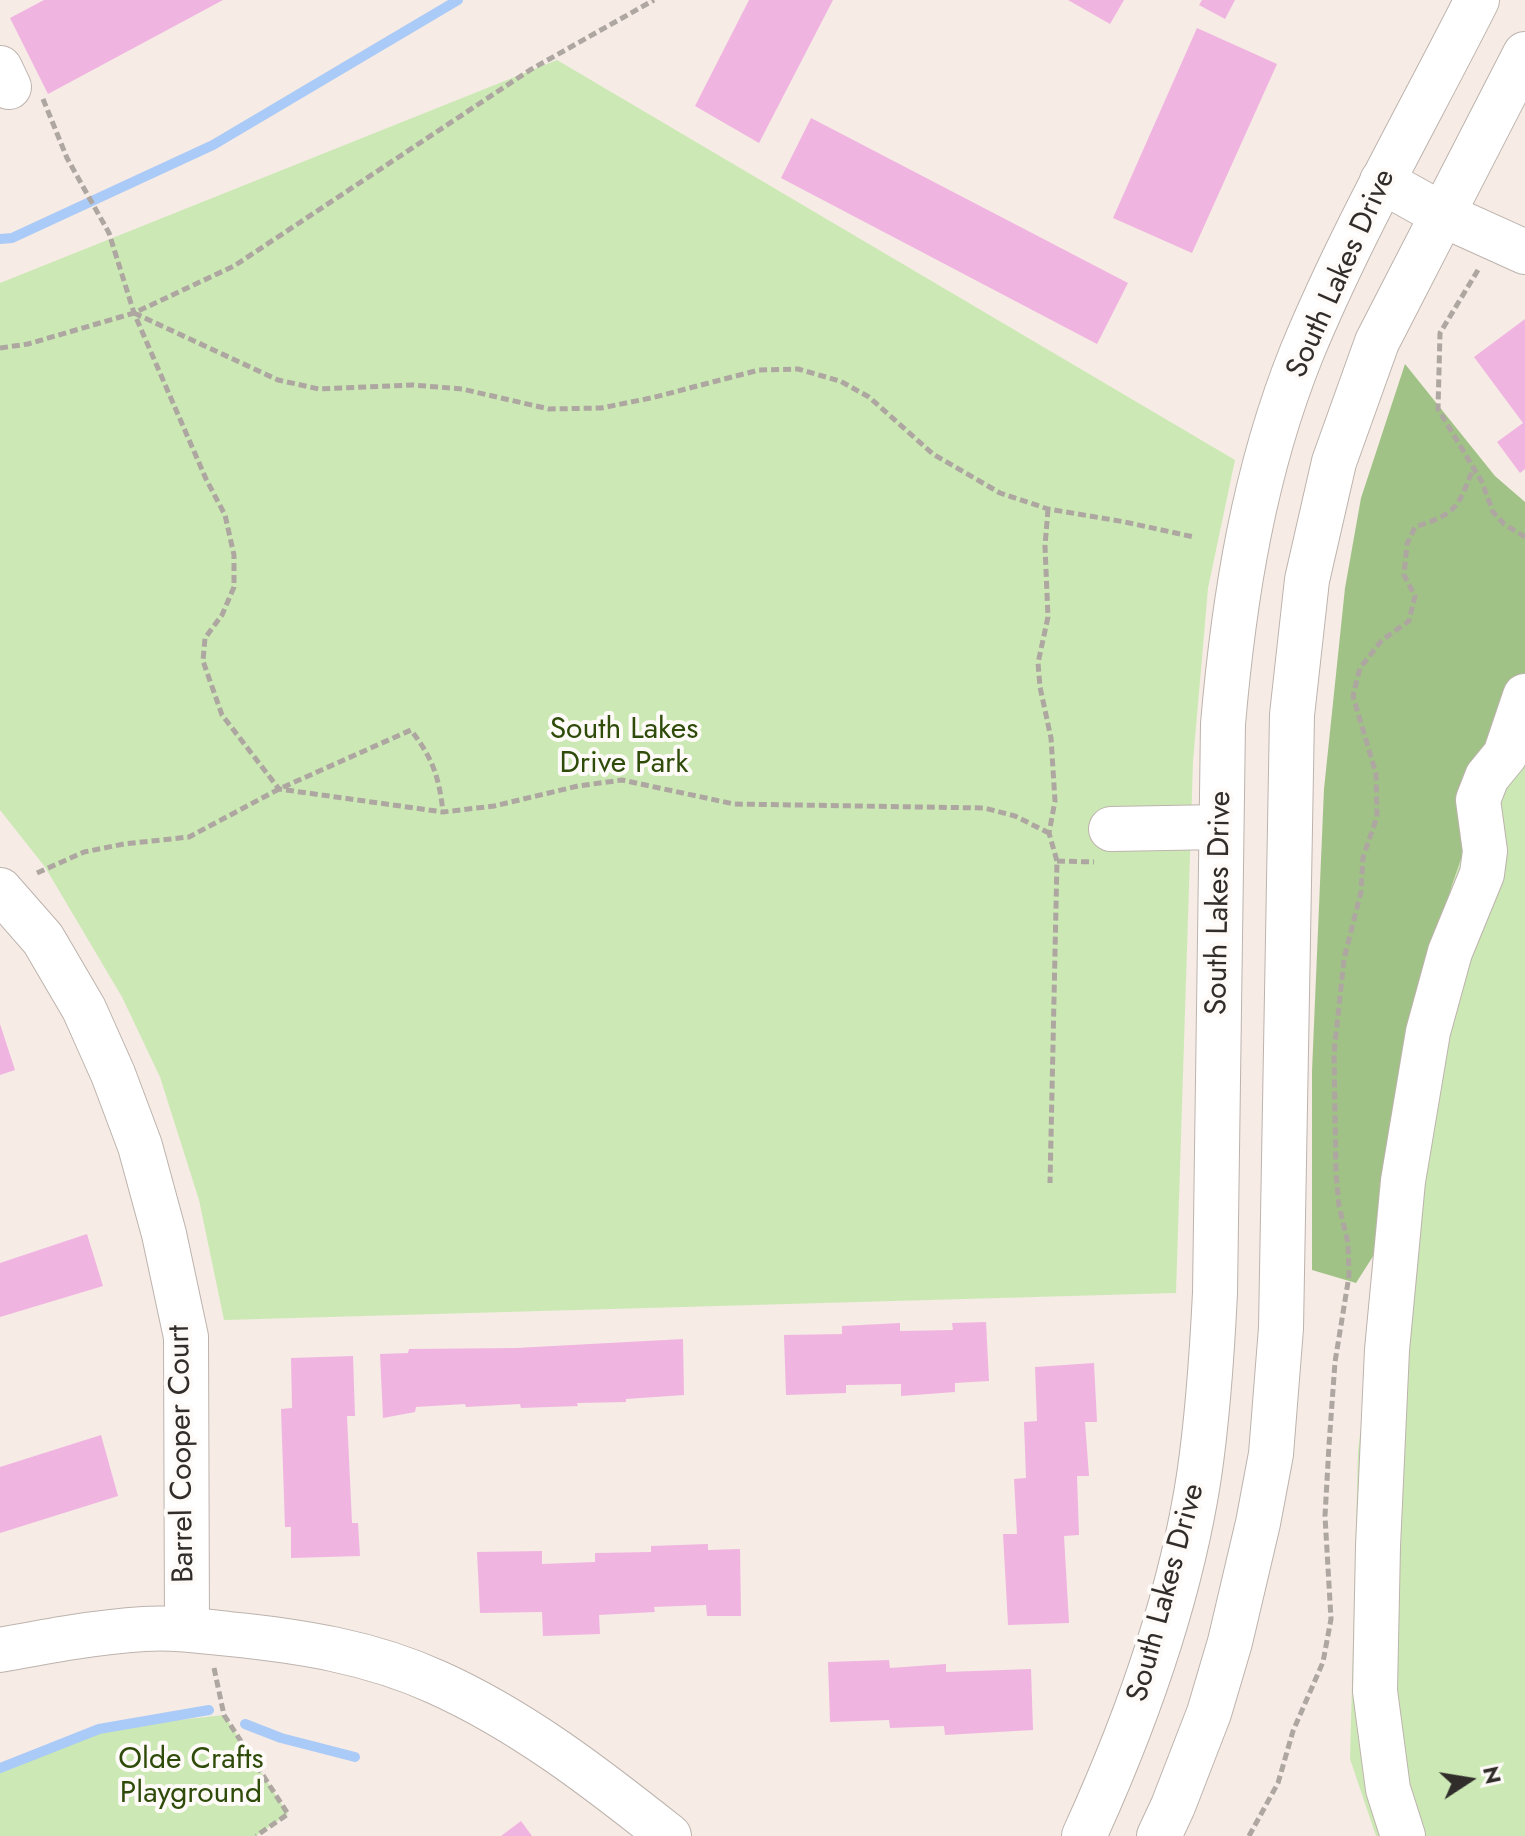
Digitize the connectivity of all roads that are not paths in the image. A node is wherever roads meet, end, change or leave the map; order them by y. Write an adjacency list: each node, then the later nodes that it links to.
1 (1477, 0): 3 (main road, South Lakes Drive)
2 (1525, 54): 4 (main road, South Lakes Drive)
3 (1382, 181): 4 (main road); 7 (main road, South Lakes Drive)
4 (1441, 214): 5 (main road); 14 (main road, South Lakes Drive)
5 (1517, 248)
6 (1525, 696): 15 (main road)
7 (1221, 827): 8 (main road); 13 (main road, South Lakes Drive)
8 (1106, 846)
9 (17, 882): 10 (main road, Barrel Cooper Court)
10 (187, 1629): 11 (main road); 12 (main road)
11 (0, 1650)
12 (669, 1836)
13 (1084, 1836)
14 (1159, 1836)
15 (1403, 1836)

